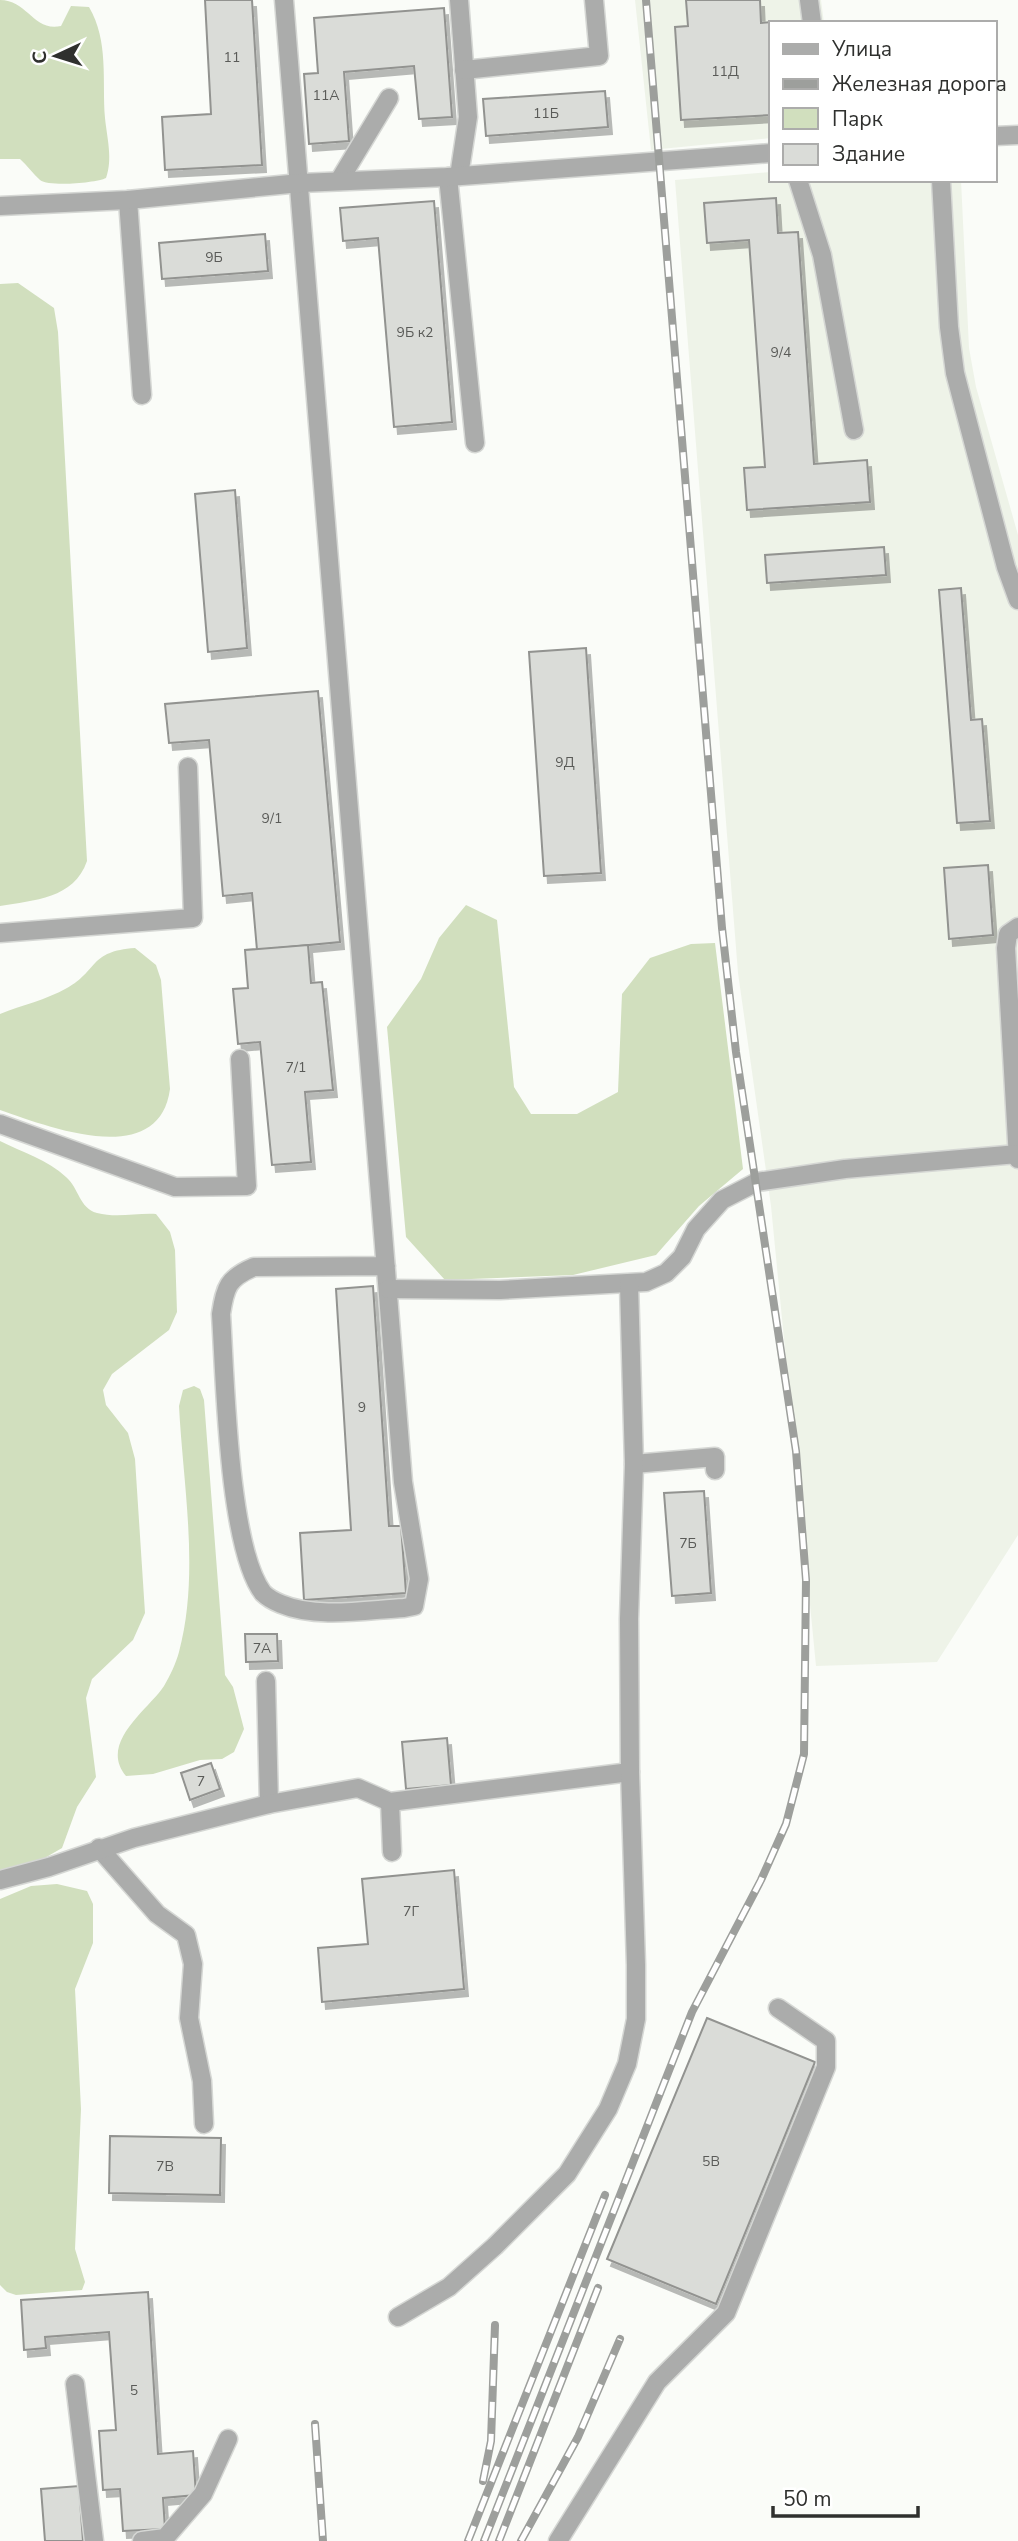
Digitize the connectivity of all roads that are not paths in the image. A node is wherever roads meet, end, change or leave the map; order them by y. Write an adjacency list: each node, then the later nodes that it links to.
1 (284, 0): 15 (lane)
2 (458, 0): 6 (lane)
3 (594, 0): 6 (lane)
4 (810, 0): 5 (lane)
5 (812, 21)
6 (464, 70): 11 (lane)
7 (389, 98): 12 (lane)
8 (1018, 135): 9 (lane)
9 (997, 136)
10 (769, 153): 11 (lane)
11 (453, 177): 12 (lane); 20 (lane)
12 (339, 181): 15 (lane)
13 (799, 182): 19 (lane)
14 (941, 182): 21 (lane)
15 (300, 183): 16 (lane); 28 (lane)
16 (128, 200): 17 (lane); 18 (lane)
17 (0, 206)
18 (142, 395)
19 (854, 430)
20 (475, 443)
21 (1018, 600)
22 (188, 767): 24 (lane)
23 (1018, 927): 27 (lane)
24 (0, 933)
25 (240, 1059): 26 (lane)
26 (0, 1124)
27 (1018, 1156): 29 (lane)
28 (386, 1266): 30 (lane); 30 (lane)
29 (629, 1284): 30 (lane); 31 (lane)
30 (388, 1289)
31 (634, 1464): 32 (lane); 34 (lane)
32 (715, 1470)
33 (265, 1681): 36 (lane)
34 (630, 1772): 35 (lane); 42 (lane)
35 (390, 1802): 36 (lane); 38 (lane)
36 (269, 1804): 37 (lane)
37 (99, 1848): 39 (lane); 41 (lane)
38 (392, 1852)
39 (0, 1880)
40 (778, 2008): 48 (lane)
41 (204, 2124)
42 (398, 2317)
43 (75, 2384): 46 (lane)
44 (228, 2439): 45 (lane)
45 (165, 2540): 47 (lane)
46 (94, 2541)
47 (142, 2541)
48 (558, 2541)

